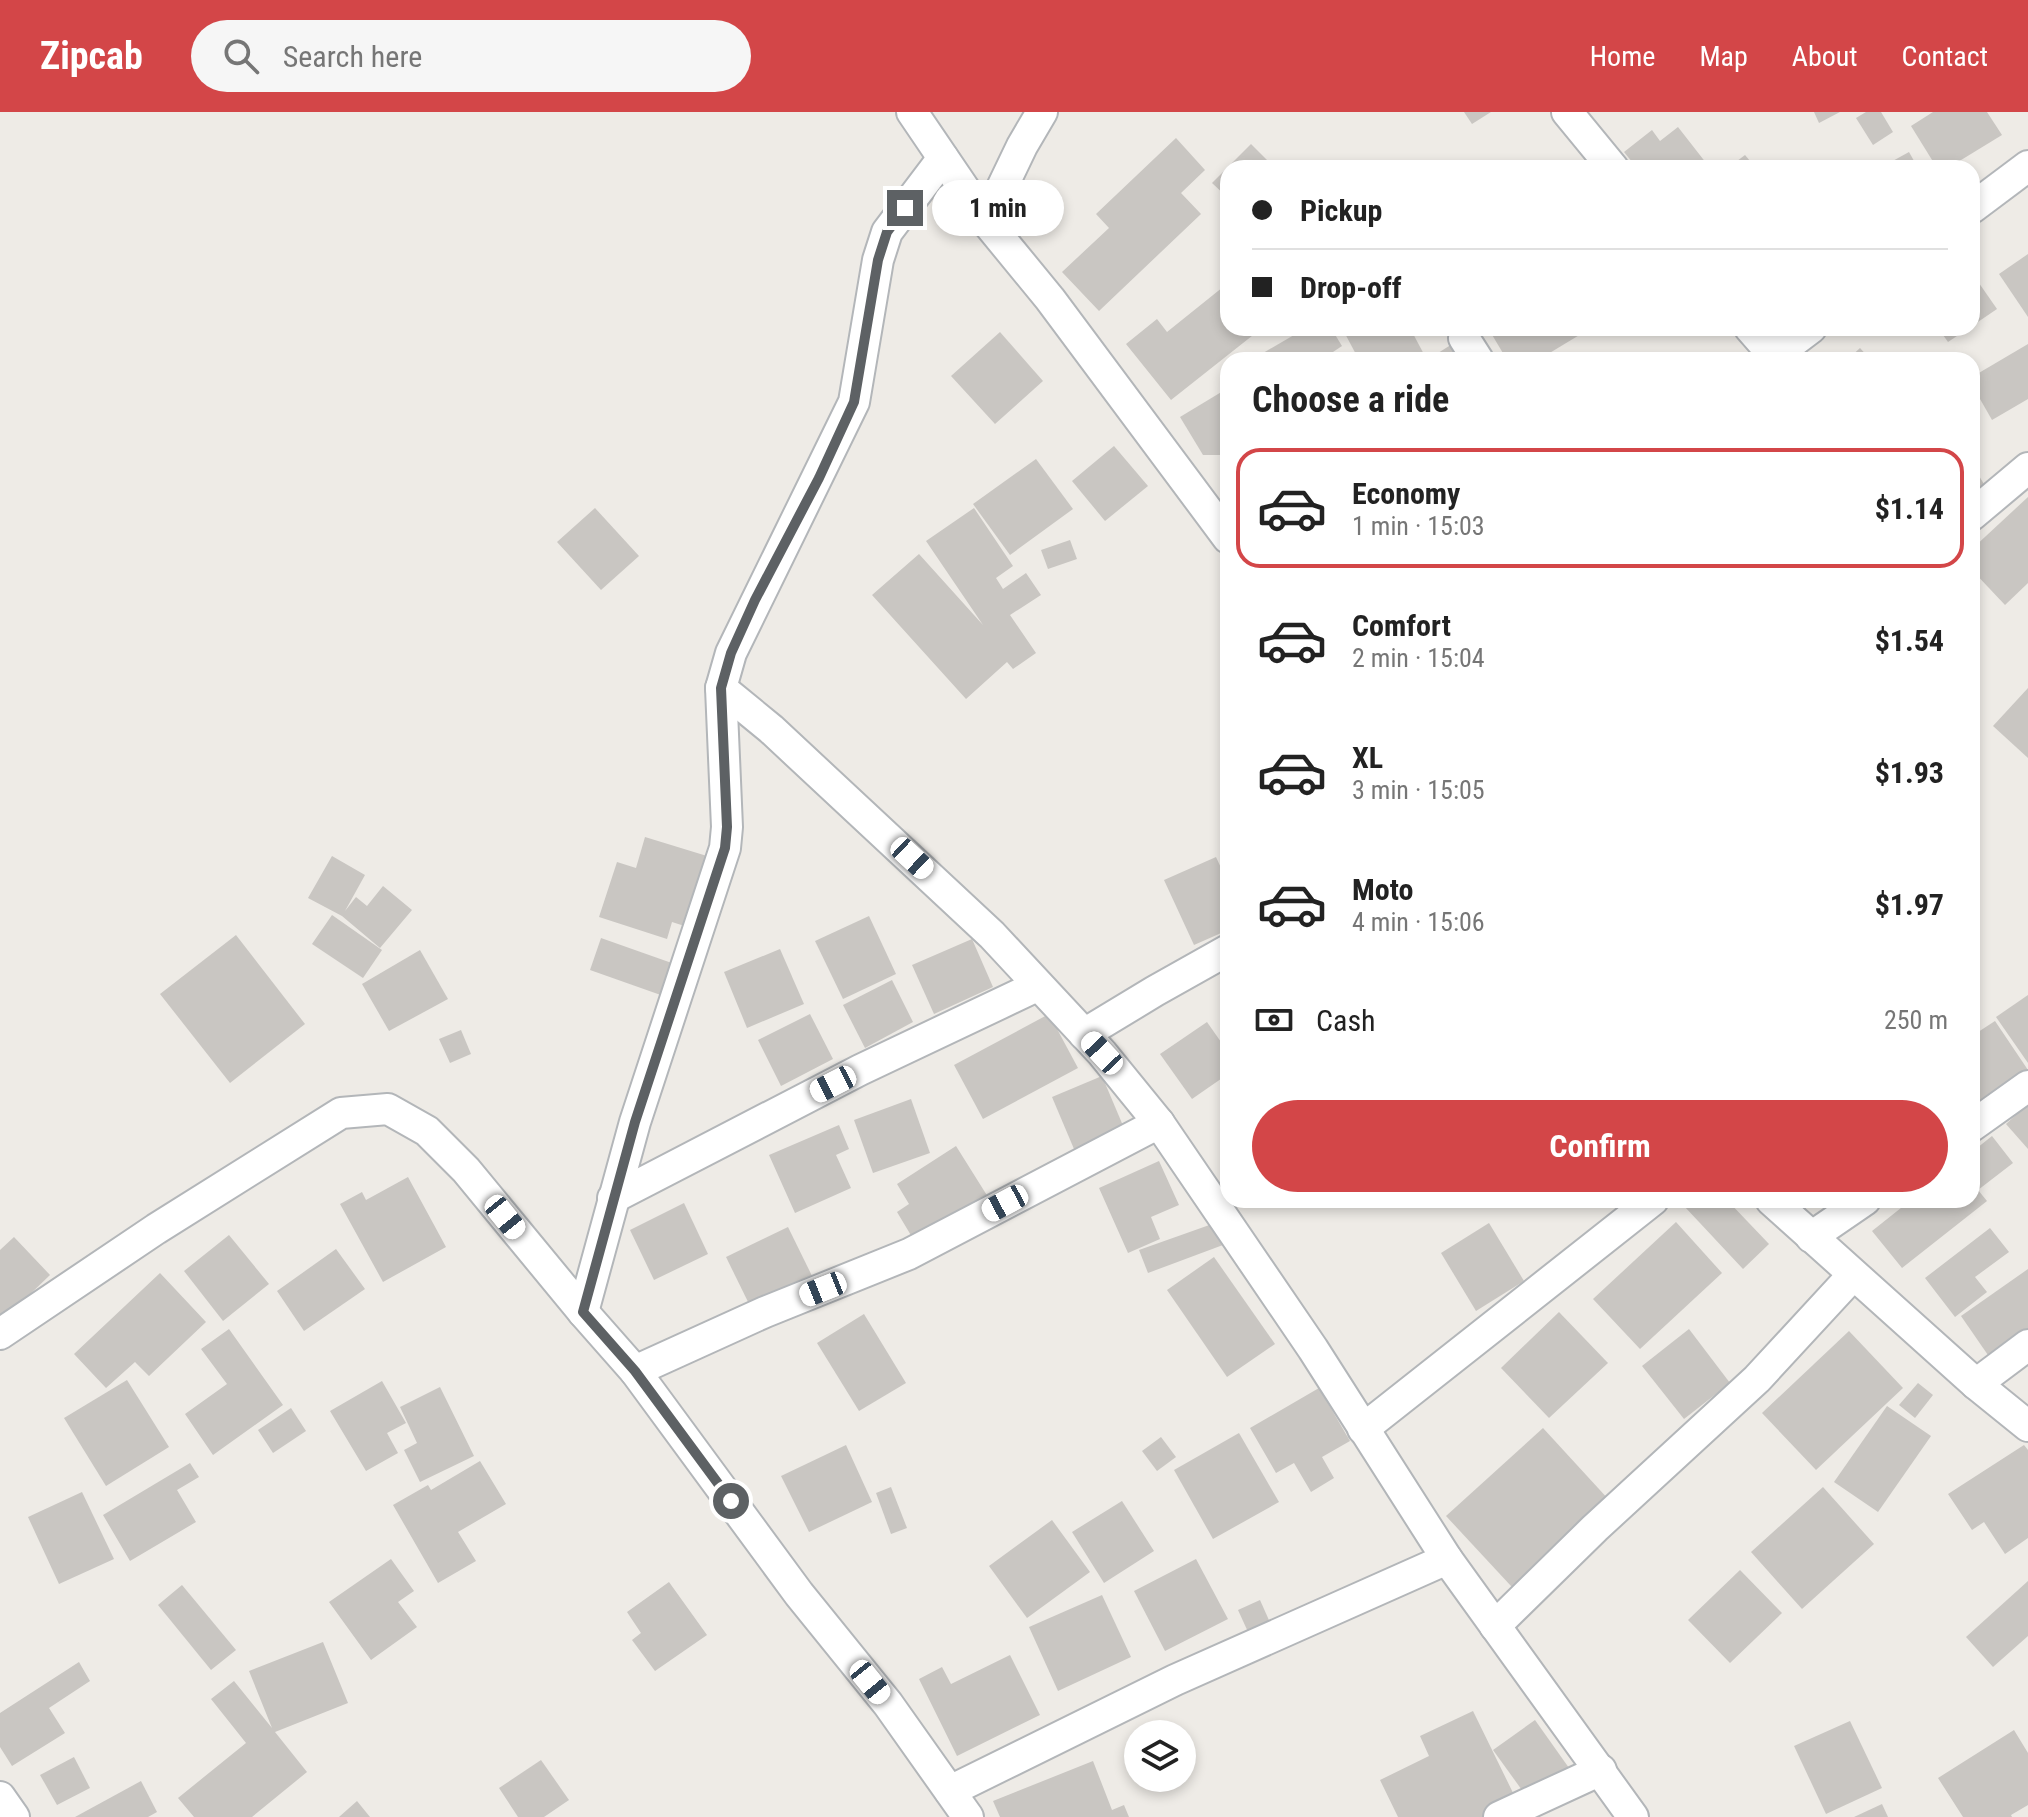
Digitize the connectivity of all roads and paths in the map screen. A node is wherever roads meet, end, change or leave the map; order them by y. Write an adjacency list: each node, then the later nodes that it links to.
1 (912, 112): 4 (street)
2 (1042, 112): 8 (street)
3 (1580, 116): 5 (street)
4 (943, 158): 8 (street); 16 (street)
5 (1608, 160)
6 (2028, 166): 7 (street)
7 (1980, 202)
8 (986, 221): 15 (street)
9 (1757, 336): 11 (street)
10 (1802, 336): 12 (street)
11 (1771, 352)
12 (1783, 352)
13 (2028, 468): 14 (street)
14 (1980, 508)
15 (1220, 527)
16 (721, 688): 18 (street); 23 (street)
17 (1220, 954): 19 (street)
18 (1037, 986): 19 (street); 23 (street)
19 (1084, 1034): 22 (street)
20 (2028, 1086): 21 (street)
21 (1980, 1120)
22 (1159, 1123): 32 (street); 35 (street)
23 (613, 1198): 29 (street)
24 (1643, 1208): 35 (street)
25 (1780, 1208): 27 (street)
26 (1853, 1208): 27 (street)
27 (1811, 1237): 28 (street)
28 (1853, 1275): 33 (street); 37 (street)
29 (583, 1312): 30 (street); 32 (street)
30 (0, 1334)
31 (2028, 1345): 33 (street)
32 (635, 1371): 39 (street)
33 (1976, 1384): 34 (street)
34 (2028, 1426)
35 (1363, 1429): 36 (street)
36 (1447, 1559): 37 (street); 39 (street)
37 (1495, 1626): 38 (street)
38 (1601, 1770): 43 (street); 44 (street)
39 (950, 1791): 42 (street)
40 (0, 1797): 41 (street)
41 (14, 1817)
42 (968, 1817)
43 (1499, 1817)
44 (1633, 1817)

